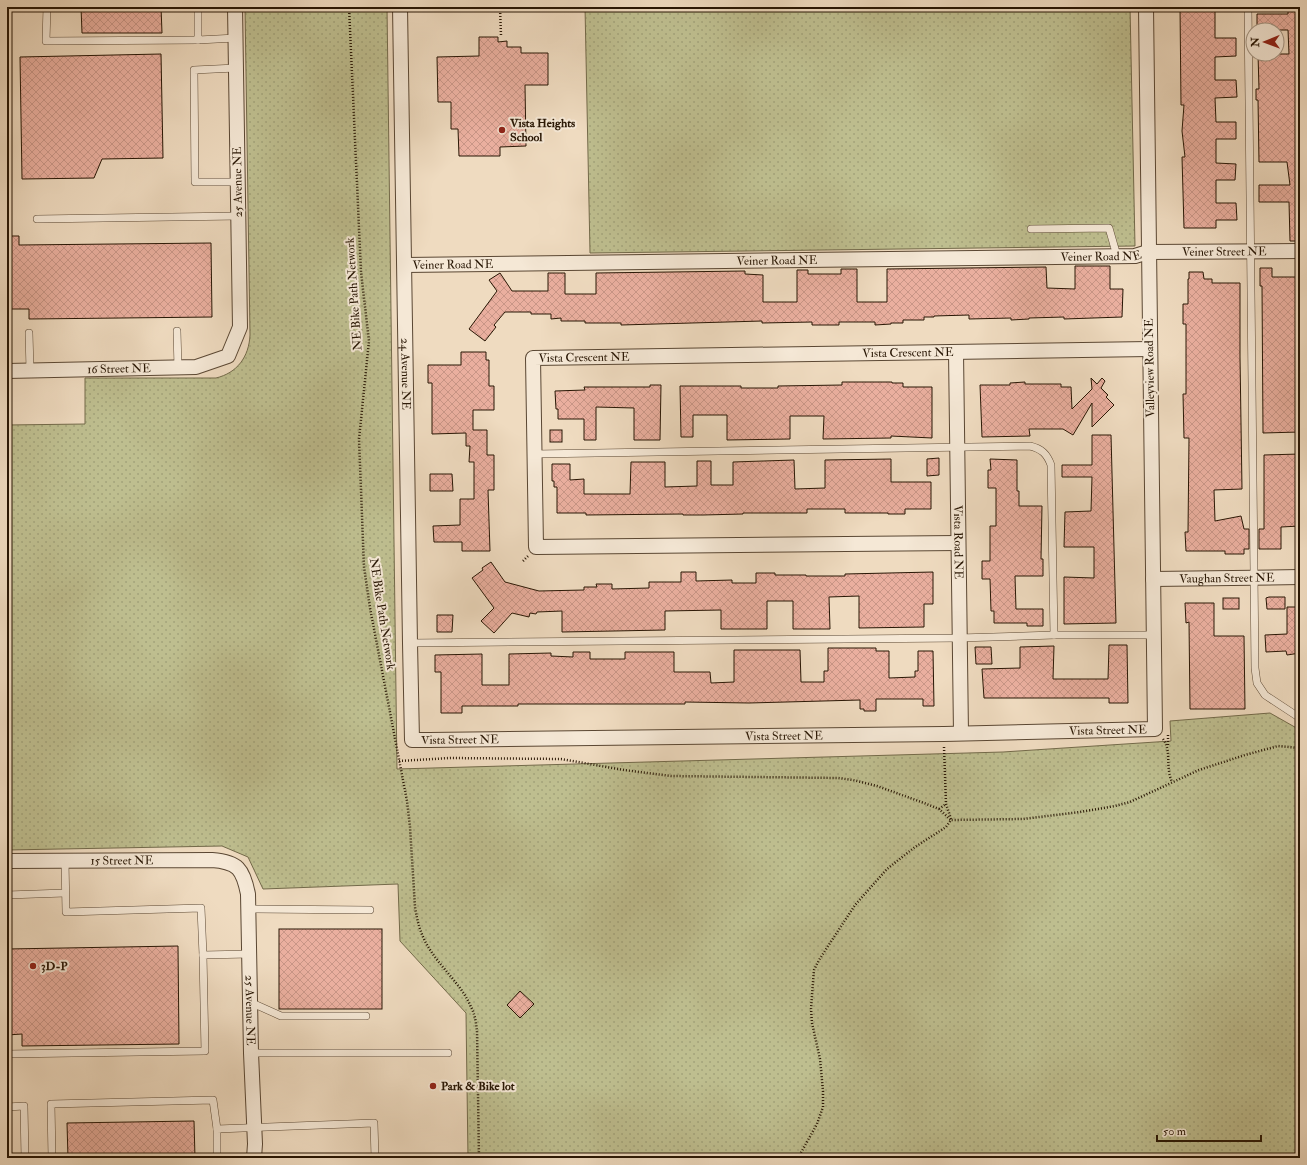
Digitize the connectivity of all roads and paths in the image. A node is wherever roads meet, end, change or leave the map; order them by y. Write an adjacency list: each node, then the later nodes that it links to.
1 (47, 7): 12 (lane)
2 (198, 7): 12 (lane)
3 (235, 7): 11 (street, 25 Avenue NE)
4 (349, 7): 49 (path, NE Bike Path Network)
5 (400, 7): 22 (street, 24 Avenue NE)
6 (487, 7): 9 (path)
7 (1146, 7): 19 (street, Valleyview Road NE)
8 (1248, 7): 20 (lane)
9 (500, 8): 10 (path)
10 (501, 36)
11 (236, 38): 12 (lane); 13 (street, 25 Avenue NE)
12 (198, 40)
13 (236, 68): 14 (street, 25 Avenue NE); 14 (lane)
14 (238, 182): 15 (street, 25 Avenue NE)
15 (238, 216): 16 (lane); 27 (street, 25 Avenue NE)
16 (37, 219)
17 (1032, 229): 21 (lane)
18 (1300, 251): 20 (street, Veiner Street NE)
19 (1148, 252): 20 (street, Veiner Street NE); 21 (street, Veiner Road NE); 25 (street, Valleyview Road NE)
20 (1250, 252): 36 (lane)
21 (1117, 256): 22 (street, Veiner Road NE)
22 (405, 265): 40 (street, 24 Avenue NE)
23 (176, 331): 28 (lane)
24 (29, 333): 29 (lane)
25 (1149, 349): 26 (street, Vista Crescent NE); 35 (street, Valleyview Road NE)
26 (956, 352): 31 (street, Vista Road NE); 32 (street, Vista Crescent NE)
27 (228, 356): 28 (street, 16 Street NE)
28 (178, 368): 29 (street, 16 Street NE)
29 (30, 370): 30 (street, 16 Street NE)
30 (7, 371)
31 (957, 449): 32 (lane); 33 (street, Vista Road NE); 37 (lane)
32 (535, 454): 33 (street, Vista Crescent NE)
33 (958, 543): 39 (street, Vista Road NE)
34 (1300, 577): 36 (street, Vaughan Street NE)
35 (1153, 578): 36 (street, Vaughan Street NE); 38 (street, Valleyview Road NE)
36 (1254, 578): 41 (lane)
37 (1054, 635): 38 (lane); 39 (lane)
38 (1154, 635): 42 (street, Valleyview Road NE)
39 (959, 638): 40 (lane); 43 (street, Vista Road NE)
40 (410, 644): 44 (street, 24 Avenue NE)
41 (1300, 718)
42 (1155, 729): 43 (street, Vista Street NE); 50 (path)
43 (961, 733): 44 (street, Vista Street NE)
44 (412, 740)
45 (944, 746): 51 (path)
46 (1300, 748): 50 (path)
47 (429, 754): 48 (path)
48 (429, 758): 49 (path); 52 (path)
49 (399, 761): 76 (path, NE Bike Path Network)
50 (1172, 782): 53 (path)
51 (946, 804): 52 (path); 53 (path)
52 (939, 809): 53 (path)
53 (951, 820): 77 (path)
54 (7, 861): 55 (street, 15 Street NE)
55 (65, 861): 56 (street, 15 Street NE); 57 (lane)
56 (236, 866): 59 (street, 25 Avenue NE)
57 (66, 893): 58 (lane); 62 (lane)
58 (7, 895)
59 (248, 909): 60 (lane); 61 (street, 25 Avenue NE)
60 (370, 910)
61 (249, 954): 62 (lane); 63 (street, 25 Avenue NE)
62 (203, 955): 67 (lane)
63 (250, 1002): 64 (lane); 65 (street, 25 Avenue NE)
64 (366, 1016)
65 (251, 1053): 66 (lane); 69 (street, 25 Avenue NE)
66 (448, 1053)
67 (7, 1054)
68 (7, 1107): 71 (lane)
69 (254, 1128): 70 (lane); 74 (street, 25 Avenue NE); 75 (lane)
70 (217, 1129): 72 (lane); 73 (lane)
71 (25, 1158)
72 (52, 1158)
73 (217, 1158)
74 (254, 1158)
75 (375, 1158)
76 (479, 1158)
77 (798, 1158)

